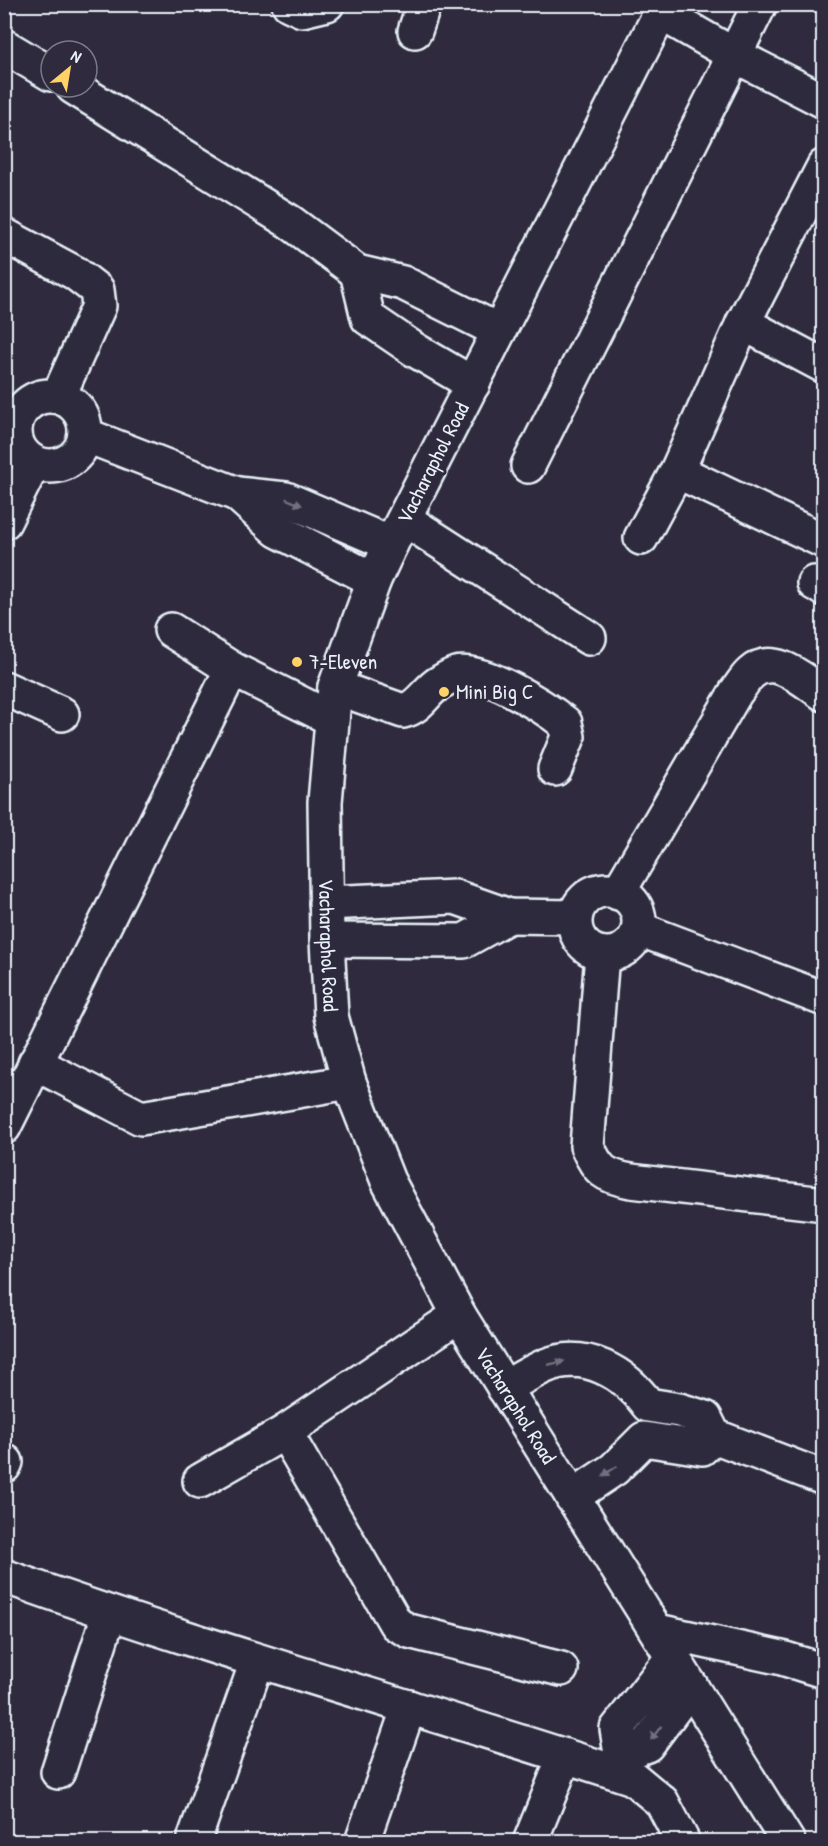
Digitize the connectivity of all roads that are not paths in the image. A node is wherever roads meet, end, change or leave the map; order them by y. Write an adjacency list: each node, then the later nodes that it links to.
1 (289, 4): 2 (street)
2 (327, 4)
3 (760, 4): 6 (street)
4 (663, 9): 6 (street); 14 (street, Vacharaphol Road)
5 (4, 46): 7 (street)
6 (734, 55): 9 (street); 21 (street)
7 (39, 67)
8 (92, 99): 12 (street)
9 (824, 101)
10 (822, 174): 13 (street)
11 (4, 235): 17 (street)
12 (357, 272): 14 (street); 16 (street)
13 (743, 323): 15 (street); 22 (street)
14 (499, 332): 16 (street, Vacharaphol Road)
15 (824, 366)
16 (473, 384): 25 (street, Vacharaphol Road)
17 (59, 395): 18 (street); 19 (street)
18 (11, 416): 20 (street)
19 (85, 435): 20 (street); 23 (street)
20 (33, 464): 24 (street)
21 (528, 466)
22 (677, 471): 26 (street); 27 (street)
23 (237, 494): 25 (street, one-way to 25); 28 (street)
24 (4, 522)
25 (398, 532): 28 (street, Vacharaphol Road); 30 (street)
26 (641, 537)
27 (824, 541)
28 (374, 580): 34 (street, Vacharaphol Road)
29 (171, 630): 31 (street)
30 (589, 638)
31 (232, 669): 34 (street); 45 (street)
32 (4, 688): 35 (street)
33 (824, 694): 37 (street)
34 (333, 703): 36 (street); 38 (street, Vacharaphol Road)
35 (62, 714)
36 (555, 769)
37 (618, 893): 40 (street); 41 (street)
38 (326, 903): 39 (street); 42 (street, Vacharaphol Road)
39 (509, 916): 40 (street); 42 (street)
40 (575, 917): 43 (street)
41 (639, 929): 43 (street); 44 (street)
42 (327, 940): 46 (street, Vacharaphol Road)
43 (602, 954): 48 (street)
44 (824, 999)
45 (35, 1063): 46 (street); 47 (street)
46 (349, 1082): 49 (street, Vacharaphol Road)
47 (4, 1127)
48 (824, 1204)
49 (459, 1314): 50 (street, Vacharaphol Road); 52 (street)
50 (504, 1388): 51 (street, one-way to 51); 57 (street, Vacharaphol Road)
51 (648, 1405): 53 (street); 54 (street)
52 (285, 1432): 56 (street); 62 (street)
53 (714, 1436): 54 (street); 55 (street)
54 (644, 1439): 57 (street, one-way to 57)
55 (824, 1478)
56 (200, 1481)
57 (572, 1497): 60 (street, Vacharaphol Road)
58 (4, 1576): 59 (street)
59 (109, 1614): 61 (street); 68 (street)
60 (665, 1644): 63 (street); 64 (street, Vacharaphol Road); 67 (street)
61 (257, 1662): 65 (street); 69 (street)
62 (561, 1669)
63 (824, 1671)
64 (691, 1686): 67 (street, one-way to 67); 73 (street, Vacharaphol Road)
65 (409, 1707): 66 (street); 70 (street)
66 (565, 1756): 67 (street); 71 (street)
67 (615, 1762): 72 (street)
68 (58, 1772)
69 (195, 1837)
70 (362, 1842)
71 (530, 1842)
72 (683, 1842)
73 (788, 1842)

